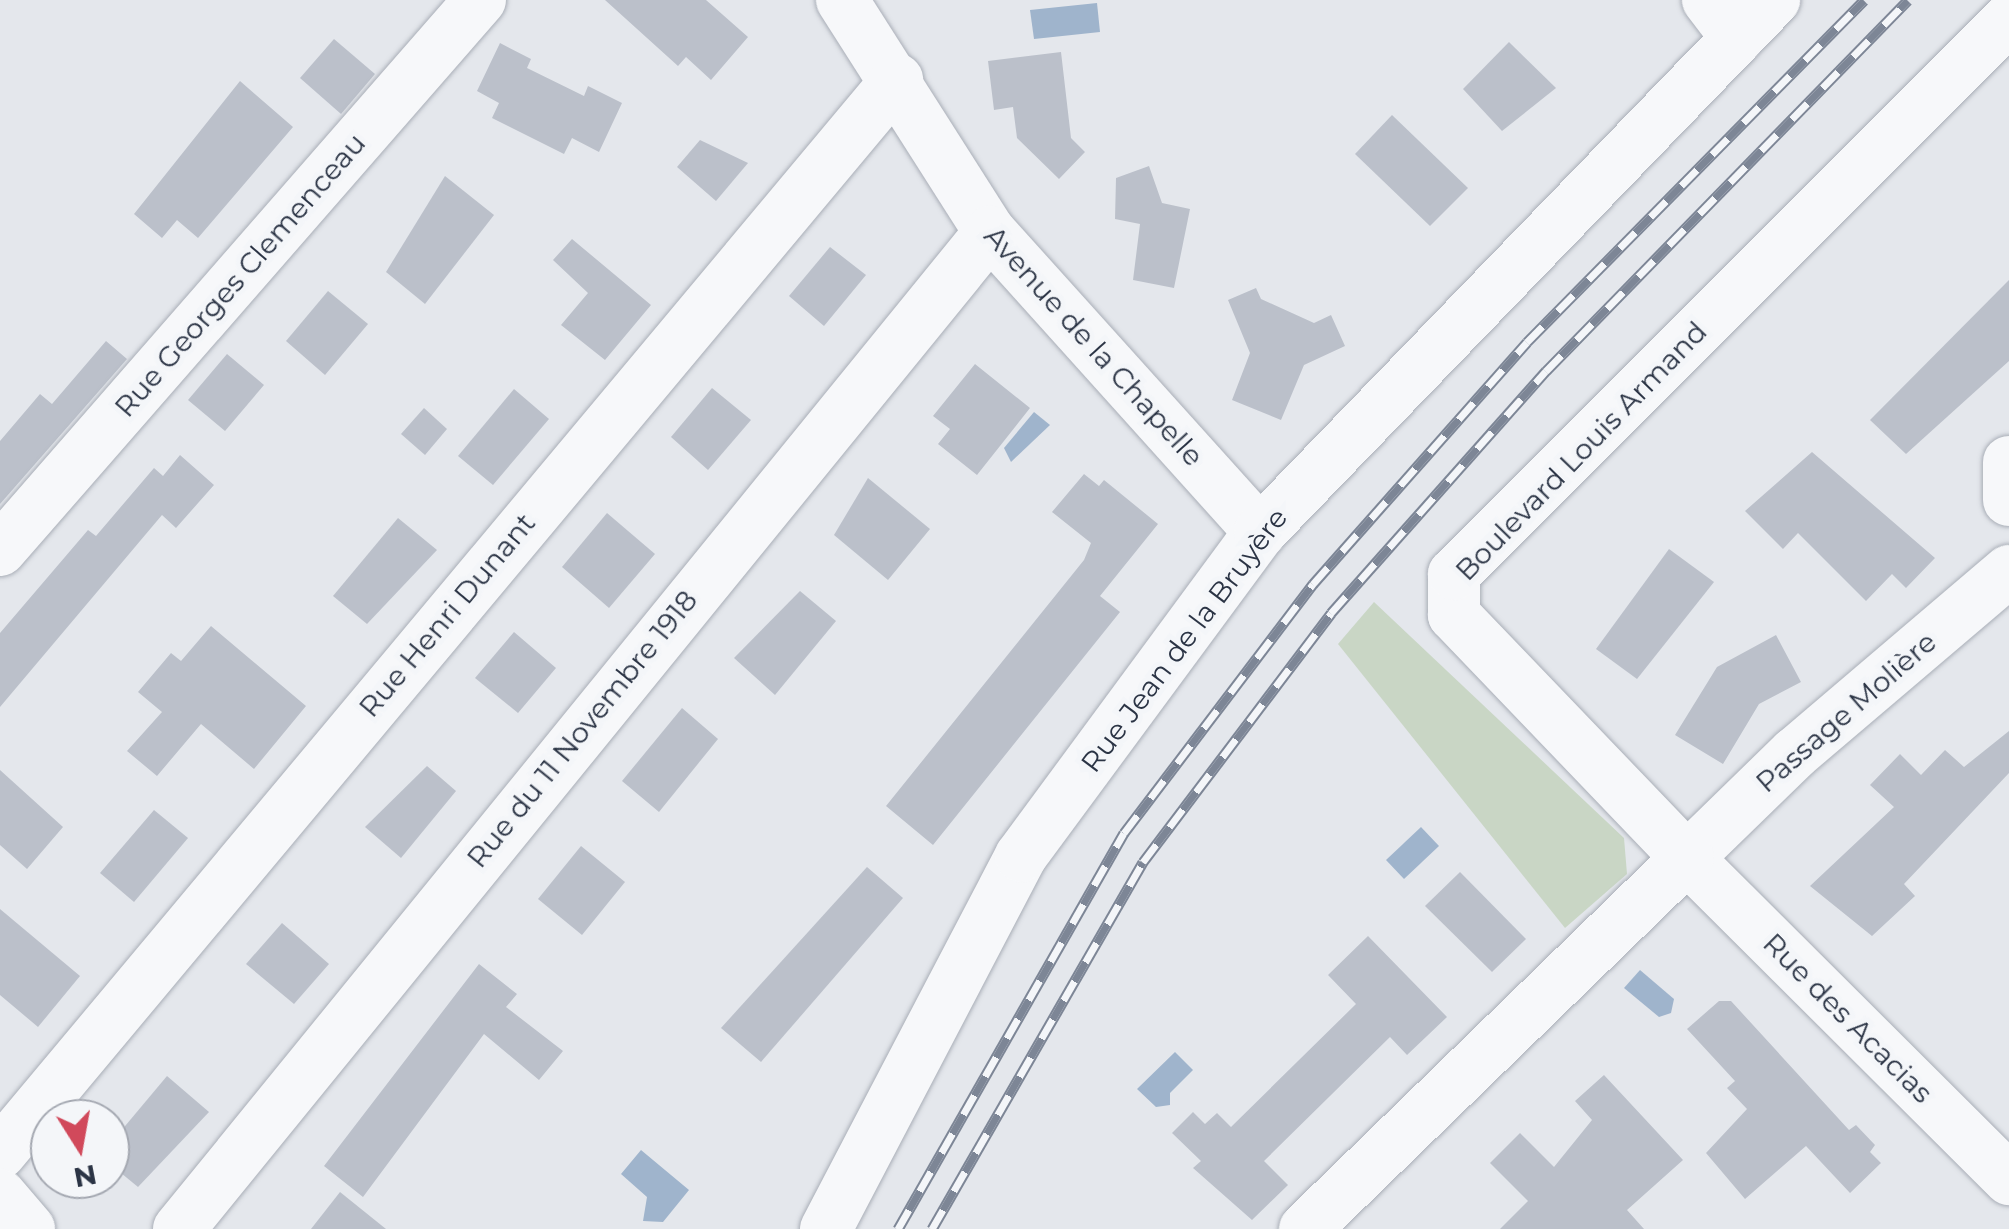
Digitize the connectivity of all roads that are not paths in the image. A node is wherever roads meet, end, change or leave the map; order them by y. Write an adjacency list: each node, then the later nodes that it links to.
1 (480, 0): 11 (street, Rue Georges Clemenceau)
2 (842, 0): 6 (street, Avenue de la Chapelle)
3 (1774, 0): 5 (street, Rue Jean de la Bruyère)
4 (2009, 18): 13 (street, Boulevard Louis Armand)
5 (1723, 19): 10 (street, Rue Jean de la Bruyère)
6 (897, 80): 7 (street, Avenue de la Chapelle); 14 (street, Rue Henri Dunant)
7 (990, 232): 10 (street, Avenue de la Chapelle); 18 (street, Rue du 11 Novembre 1918)
8 (2009, 462): 9 (street)
9 (2009, 500)
10 (1260, 532): 19 (street, Rue Jean de la Bruyère)
11 (0, 550)
12 (2009, 571): 13 (street, Passage Molière)
13 (1688, 858): 15 (street, Rue des Acacias); 20 (street)
14 (0, 1154)
15 (2009, 1179)
16 (0, 1195): 17 (street)
17 (29, 1229)
18 (179, 1229)
19 (826, 1229)
20 (1306, 1229)

